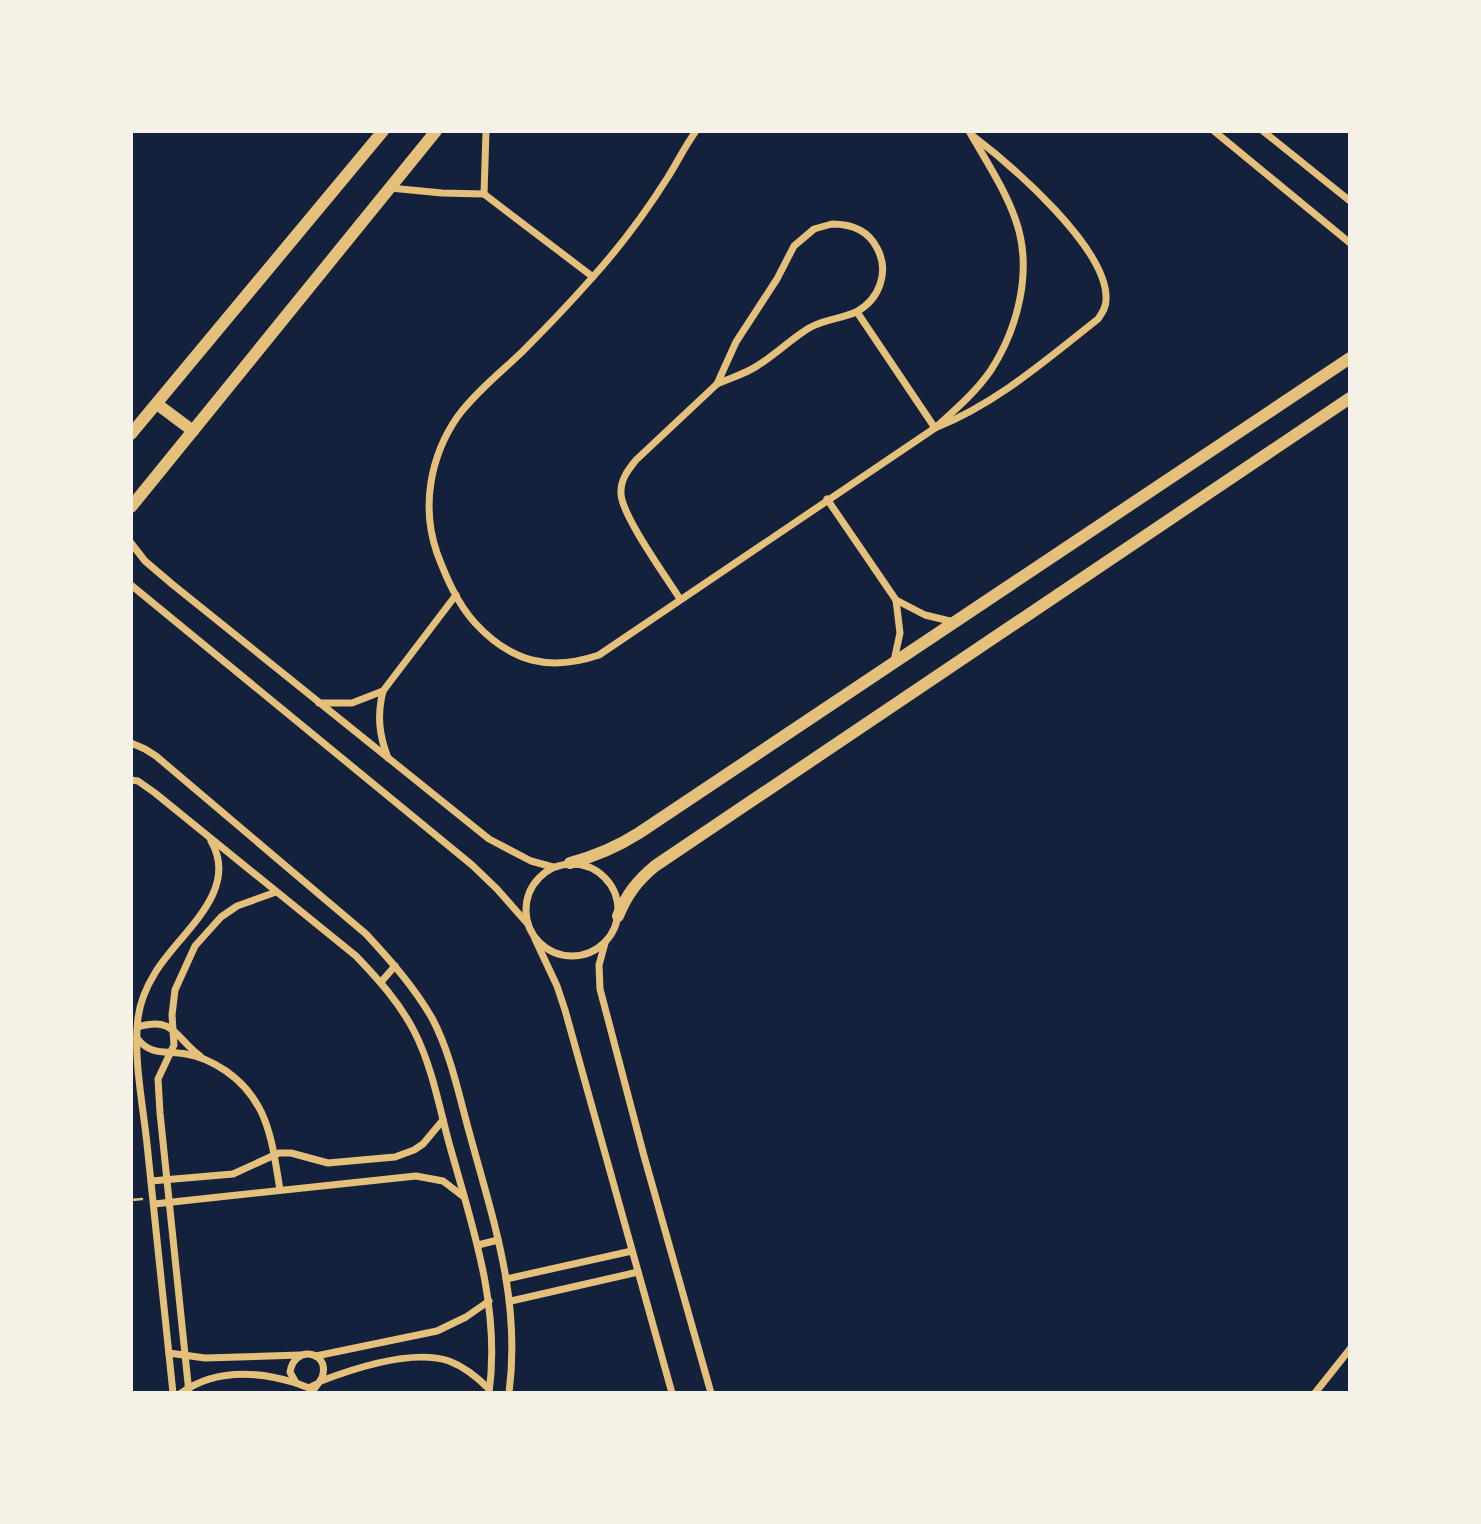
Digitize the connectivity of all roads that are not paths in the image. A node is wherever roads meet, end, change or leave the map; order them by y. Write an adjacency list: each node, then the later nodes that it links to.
1 (383, 131): 17 (street)
2 (436, 131): 8 (street)
3 (486, 131): 9 (street)
4 (696, 131): 12 (street)
5 (1214, 131): 11 (street)
6 (1263, 131): 10 (street)
7 (969, 132): 18 (street); 18 (street)
8 (389, 188): 9 (street); 19 (street)
9 (484, 194): 12 (street)
10 (1350, 201)
11 (1350, 243)
12 (593, 277): 25 (street)
13 (856, 312): 15 (street); 15 (street); 18 (street)
14 (1350, 358): 28 (street)
15 (717, 384): 26 (street)
16 (1350, 398): 39 (street)
17 (157, 404): 19 (street); 20 (street)
18 (935, 428): 21 (street)
19 (193, 431): 22 (street)
20 (131, 433)
21 (827, 499): 26 (street); 27 (street)
22 (131, 507)
23 (131, 543): 31 (street)
24 (131, 586): 40 (street)
25 (456, 594): 26 (street); 30 (street)
26 (680, 599)
27 (896, 600): 28 (street); 29 (street)
28 (956, 622): 29 (street)
29 (892, 665): 36 (street)
30 (383, 691): 31 (street); 33 (street)
31 (319, 703): 33 (street)
32 (131, 743): 43 (street)
33 (389, 758): 37 (street)
34 (131, 780): 35 (street)
35 (209, 838): 38 (street); 45 (street)
36 (570, 863): 37 (street); 39 (street)
37 (552, 867): 40 (street)
38 (276, 892): 44 (street); 46 (street)
39 (618, 916): 42 (street)
40 (527, 923): 41 (street)
41 (535, 939): 42 (street); 60 (street)
42 (605, 943): 79 (street)
43 (395, 966): 44 (street); 58 (street)
44 (381, 982): 50 (street)
45 (138, 1027): 46 (street); 47 (street)
46 (175, 1030): 48 (street); 49 (street)
47 (137, 1038): 48 (street); 53 (street)
48 (172, 1053): 49 (street); 52 (street)
49 (203, 1059): 51 (street)
50 (443, 1120): 51 (street); 55 (street)
51 (274, 1154): 52 (street); 54 (street)
52 (167, 1179): 53 (street); 56 (street)
53 (151, 1181): 57 (street)
54 (280, 1190): 55 (street); 56 (street)
55 (465, 1198): 59 (street)
56 (169, 1202): 57 (street); 68 (street)
57 (154, 1204): 66 (street)
58 (498, 1240): 59 (street); 62 (street)
59 (478, 1245): 63 (street)
60 (632, 1251): 61 (street); 62 (street)
61 (638, 1272): 64 (street); 78 (street)
62 (506, 1279): 64 (street)
63 (489, 1301): 69 (street); 73 (street)
64 (511, 1301): 77 (street)
65 (1350, 1349): 80 (street)
66 (169, 1353): 68 (street); 74 (street)
67 (300, 1355): 68 (street); 69 (street); 70 (street)
68 (186, 1356): 72 (street)
69 (316, 1356): 71 (street)
70 (296, 1383): 71 (street); 72 (street)
71 (319, 1383): 73 (street); 76 (street)
72 (189, 1390): 75 (street)
73 (489, 1391)
74 (173, 1393)
75 (181, 1393)
76 (311, 1393)
77 (509, 1393)
78 (672, 1393)
79 (710, 1393)
80 (1315, 1393)

